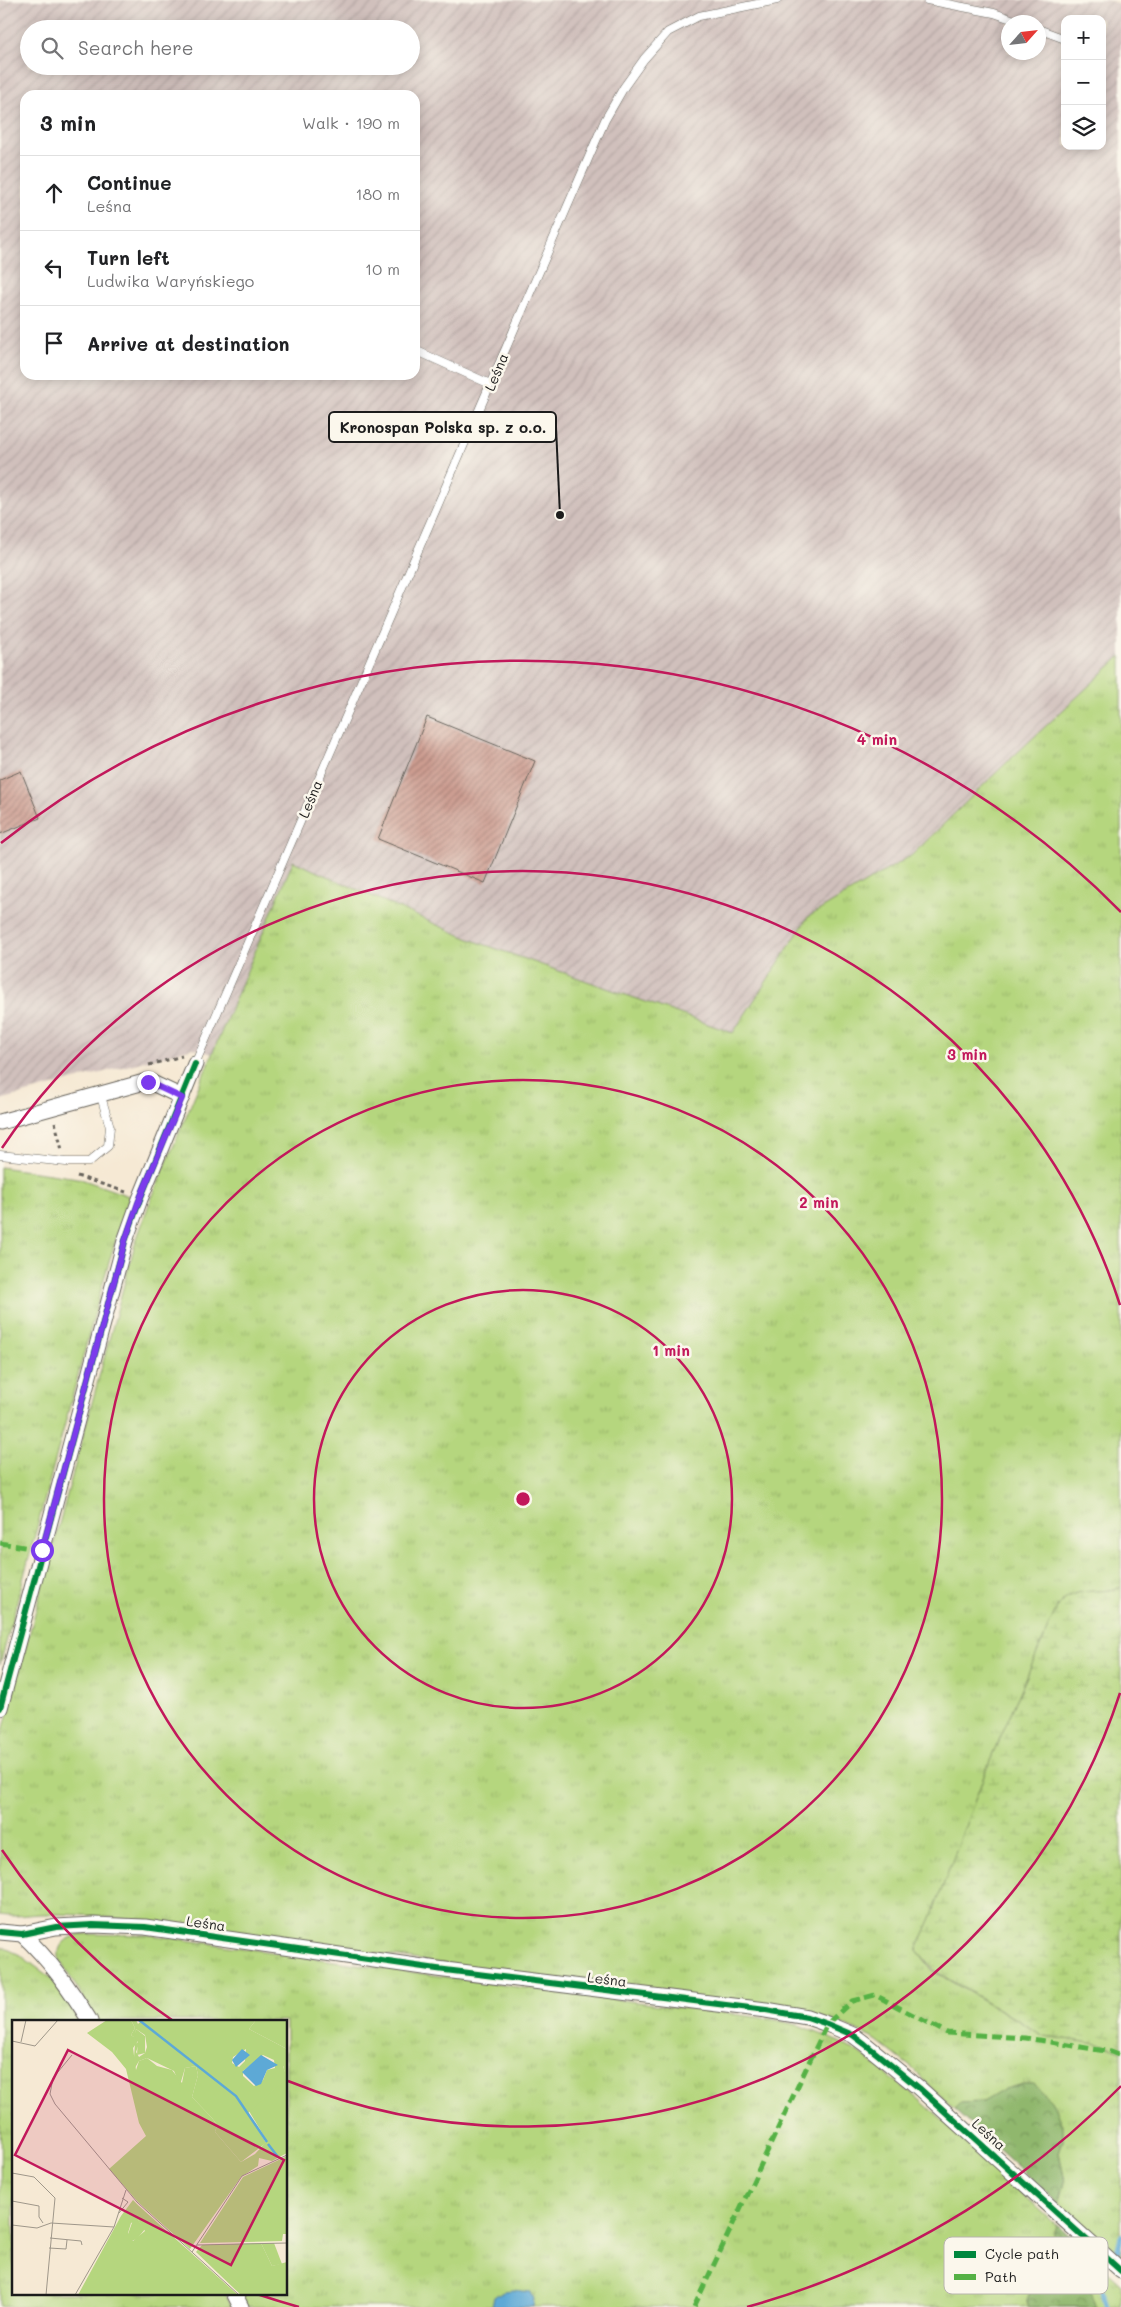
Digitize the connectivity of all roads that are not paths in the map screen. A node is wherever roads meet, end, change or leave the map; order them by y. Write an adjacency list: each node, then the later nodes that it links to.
1 (777, 0): 7 (lane, Leśna)
2 (927, 0): 3 (lane)
3 (1002, 15)
4 (1046, 32): 5 (lane)
5 (1061, 38)
6 (420, 352): 7 (lane)
7 (490, 384): 8 (lane, Leśna)
8 (195, 1064): 10 (street, Leśna)
9 (100, 1093): 10 (street); 11 (street); 12 (lane)
10 (182, 1098): 13 (street, Leśna)
11 (0, 1122)
12 (0, 1155)
13 (0, 1708)
14 (0, 1932): 15 (street, Leśna)
15 (22, 1934): 16 (street); 17 (street, Leśna)
16 (89, 2020)
17 (1083, 2237)
18 (1108, 2260): 19 (street, Leśna)
19 (1121, 2272)
20 (234, 2294): 21 (street)
21 (241, 2307)

